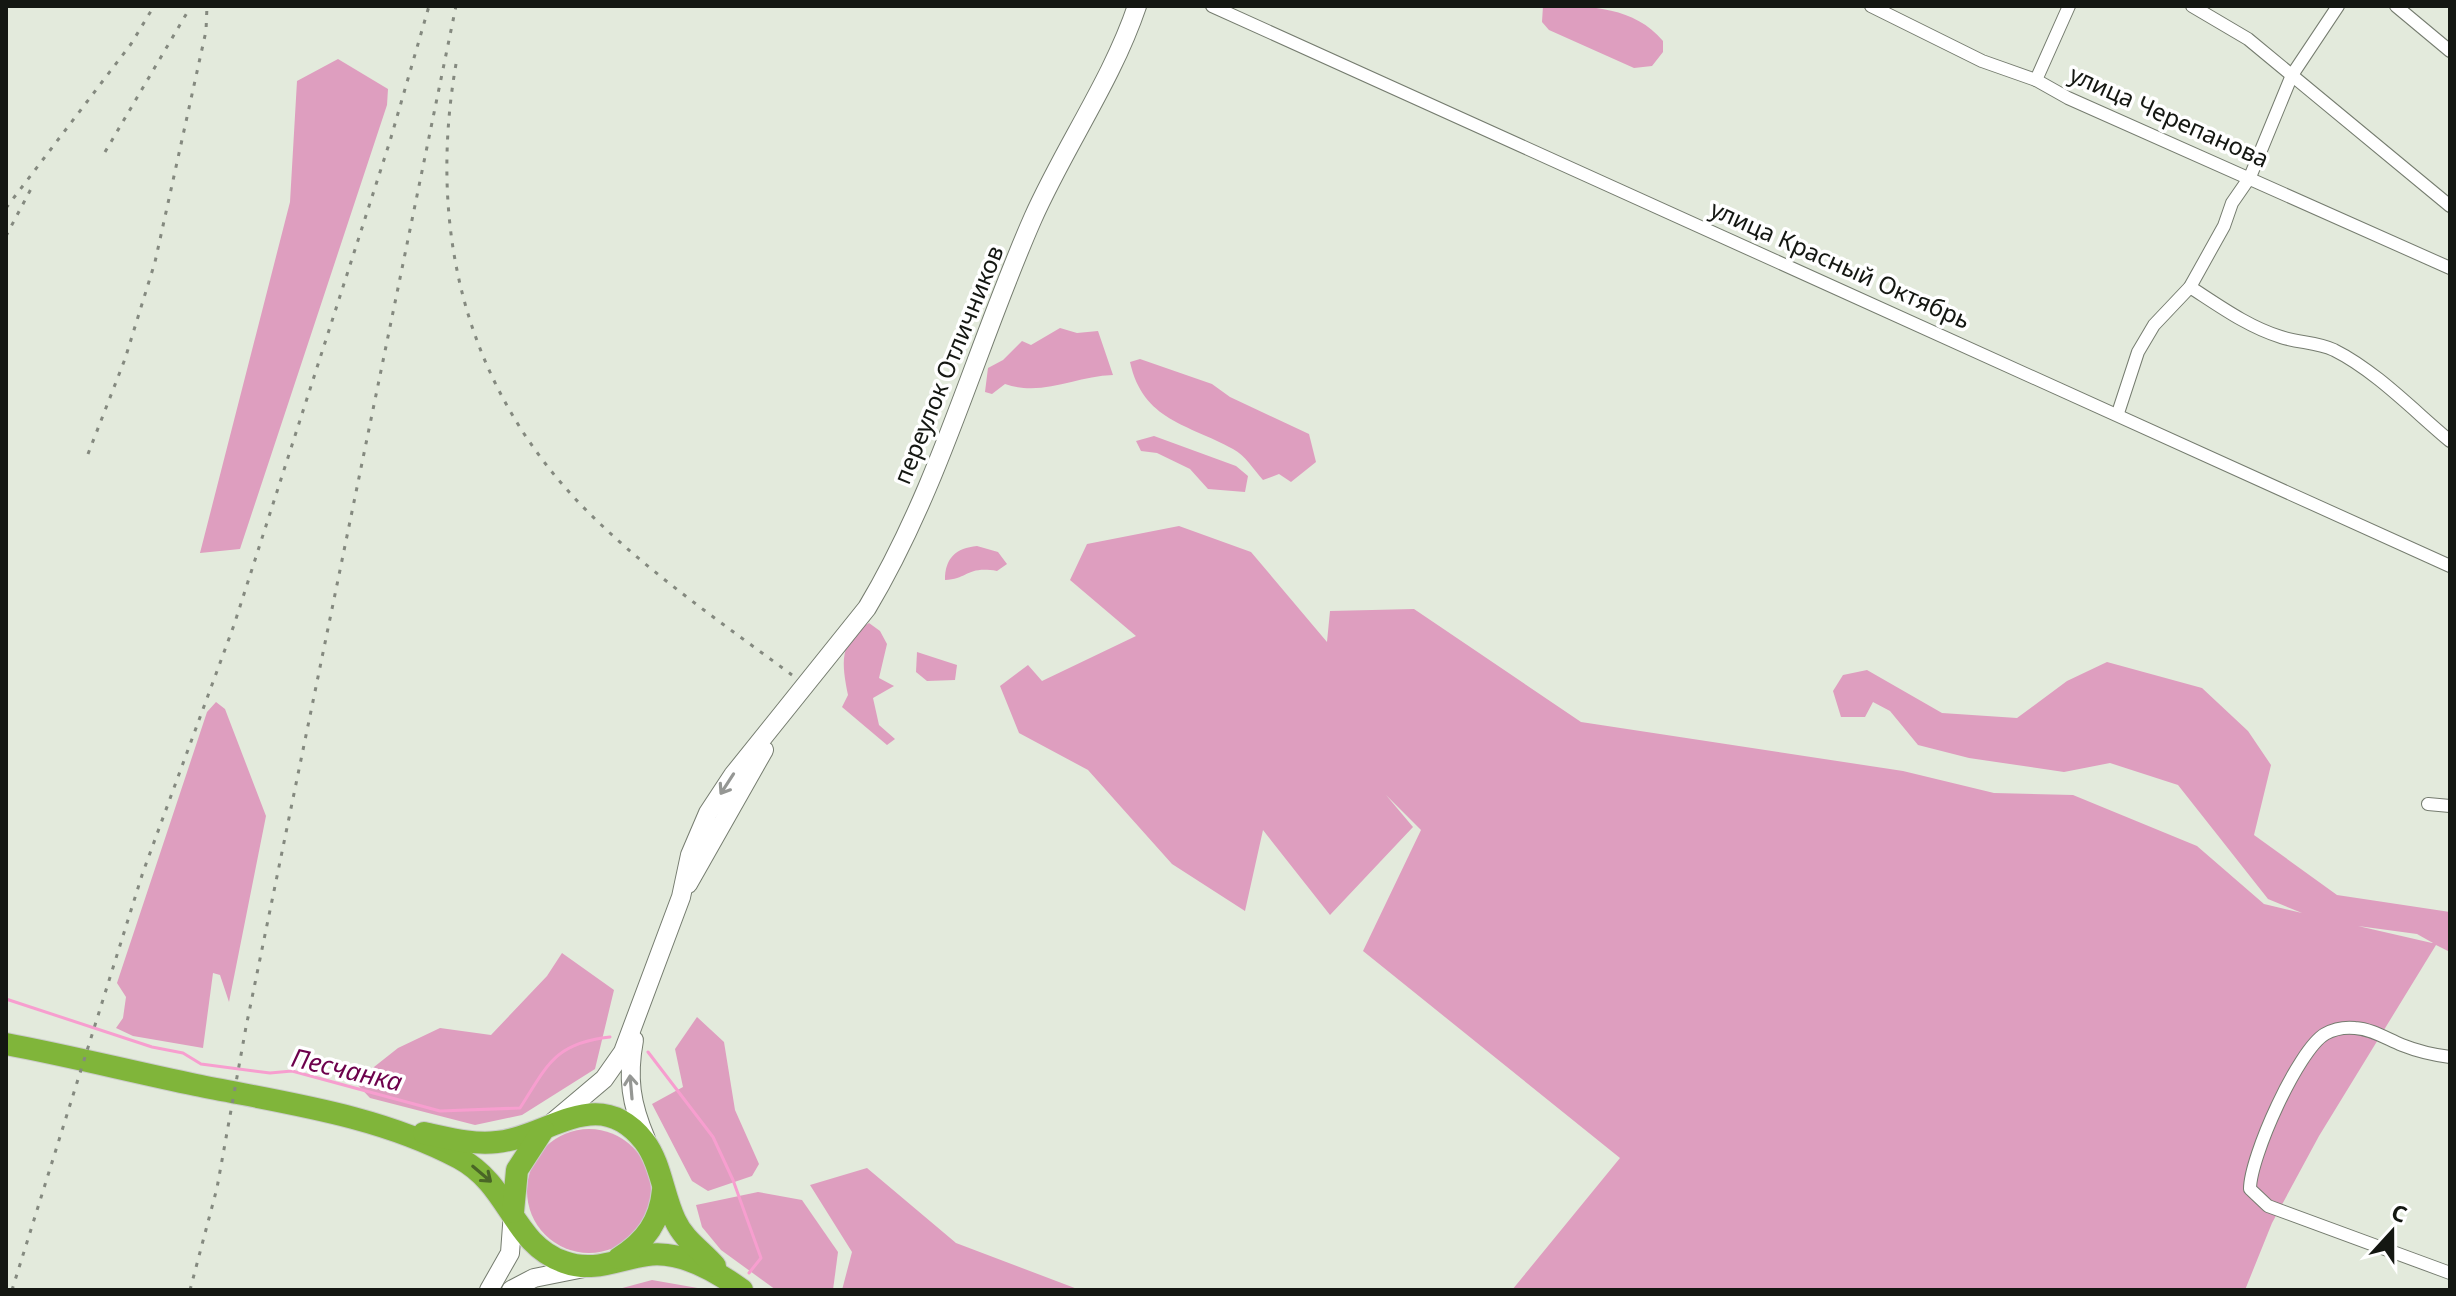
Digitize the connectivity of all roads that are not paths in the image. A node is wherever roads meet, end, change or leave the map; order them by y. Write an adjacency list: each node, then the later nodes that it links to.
1 (1137, 6): 20 (main road, переулок Отличников)
2 (1212, 6): 15 (street, улица Красный Октябрь)
3 (1871, 6): 10 (street, улица Черепанова)
4 (2069, 6): 10 (street)
5 (2192, 6): 9 (street)
6 (2338, 6): 9 (street)
7 (2396, 6): 8 (street)
8 (2450, 51)
9 (2292, 75): 11 (street); 12 (street)
10 (2036, 80): 11 (street, улица Черепанова)
11 (2250, 177): 13 (street, улица Черепанова); 14 (street)
12 (2450, 206)
13 (2450, 268)
14 (2190, 287): 15 (street); 16 (street)
15 (2118, 413): 17 (street, улица Красный Октябрь)
16 (2450, 441)
17 (2450, 566)
18 (2428, 804): 19 (street)
19 (2450, 806)
20 (638, 1018): 23 (main road); 25 (main road, one-way to 20)
21 (6, 1044): 24 (highway)
22 (2450, 1057): 29 (street)
23 (549, 1125): 24 (highway); 25 (highway); 27 (highway)
24 (388, 1128): 27 (highway, one-way to 27)
25 (652, 1152): 26 (highway)
26 (663, 1188): 28 (highway); 30 (highway)
27 (513, 1212): 28 (highway); 31 (main road)
28 (598, 1266): 30 (highway); 32 (main road)
29 (2450, 1273)
30 (734, 1284)
31 (489, 1290)
32 (511, 1290)

